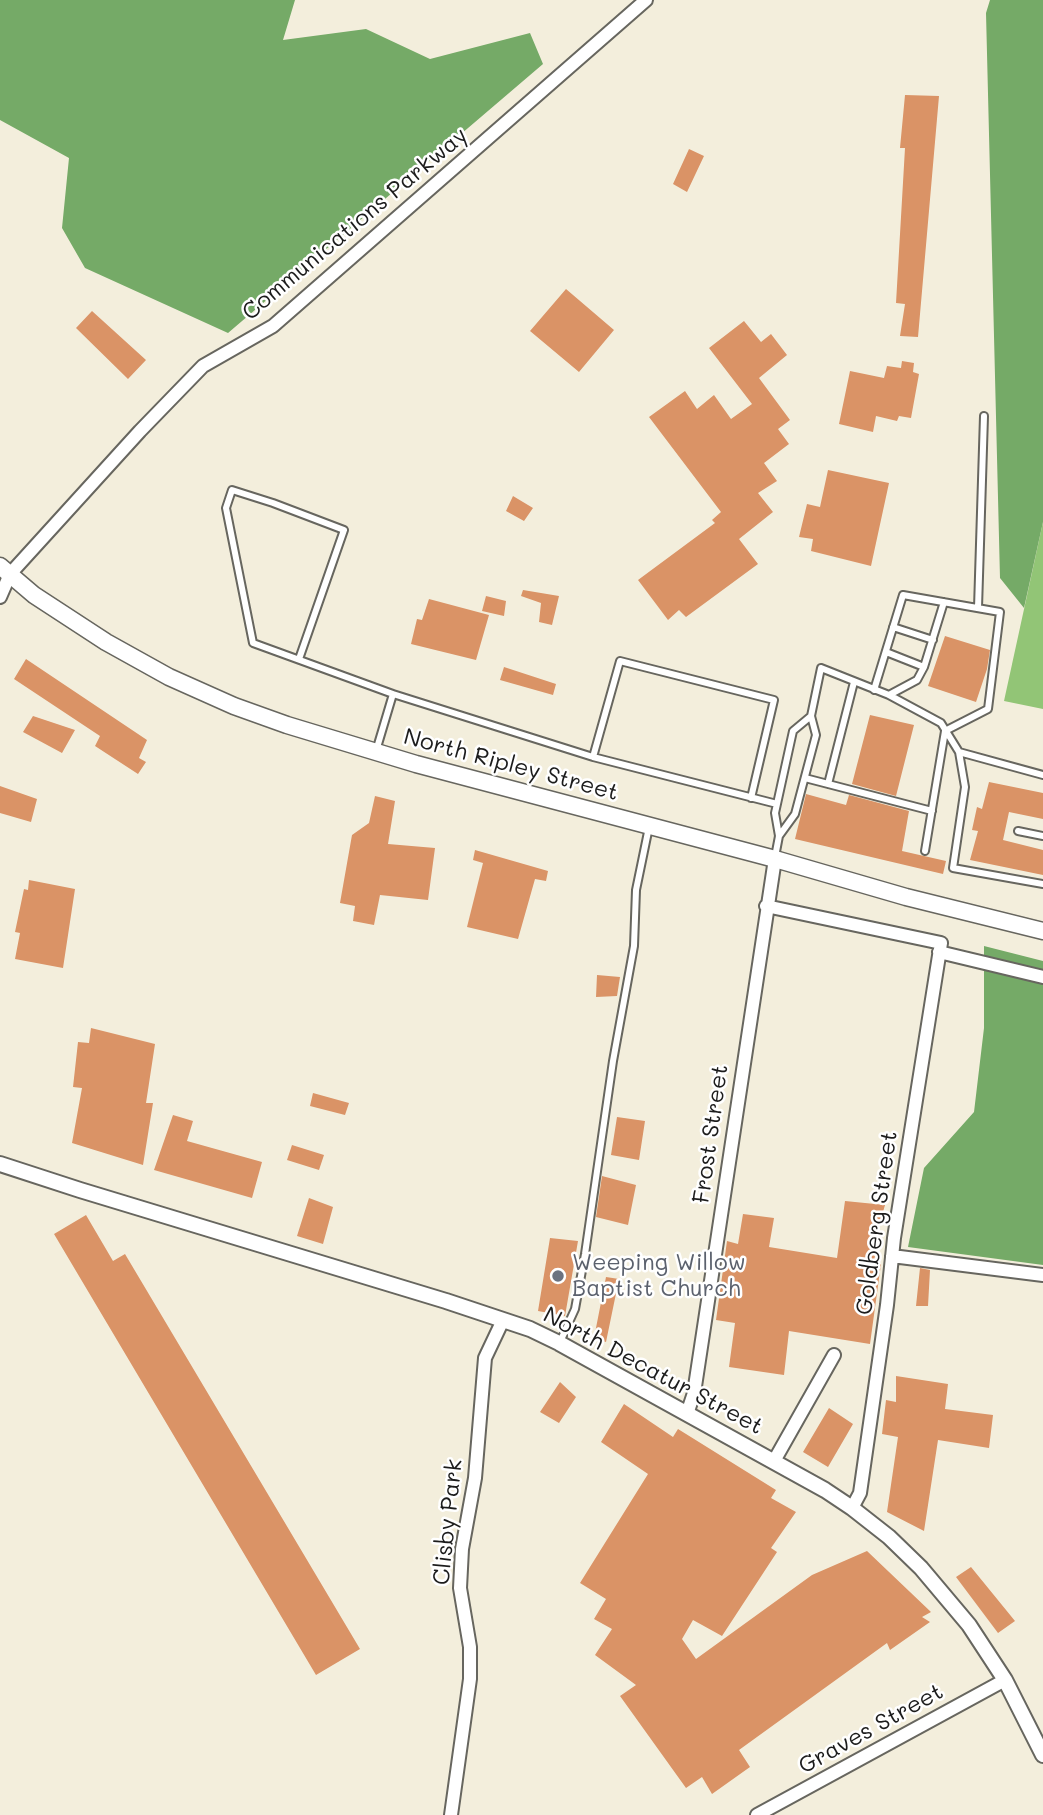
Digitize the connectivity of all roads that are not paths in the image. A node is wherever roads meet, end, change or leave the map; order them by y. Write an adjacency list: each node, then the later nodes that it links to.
1 (646, 0): 3 (street, Communications Parkway)
2 (984, 416): 6 (lane)
3 (5, 570): 4 (street, Communications Parkway); 18 (main road, North Ripley Street)
4 (0, 597)
5 (944, 602): 6 (lane); 7 (lane); 8 (lane)
6 (978, 608): 17 (lane)
7 (893, 627): 8 (lane); 9 (lane)
8 (933, 640): 11 (lane)
9 (886, 652): 11 (lane); 13 (lane)
10 (299, 659): 10 (lane); 14 (lane)
11 (924, 667): 15 (lane)
12 (854, 682): 13 (lane); 16 (lane); 23 (lane)
13 (874, 690): 15 (lane)
14 (393, 694): 18 (lane); 20 (lane)
15 (889, 695): 17 (lane)
16 (811, 716): 22 (lane); 25 (lane)
17 (946, 731): 19 (lane); 26 (lane)
18 (376, 752): 27 (main road, North Ripley Street)
19 (959, 752): 21 (lane); 33 (lane)
20 (593, 757): 24 (lane); 24 (lane)
21 (1043, 775)
22 (805, 778): 23 (lane); 29 (lane)
23 (828, 784): 26 (lane)
24 (751, 798): 25 (lane)
25 (777, 804): 29 (lane)
26 (932, 811): 31 (lane)
27 (649, 826): 32 (main road, North Ripley Street); 42 (lane)
28 (1018, 831): 30 (lane)
29 (779, 836): 32 (lane)
30 (1043, 836)
31 (925, 850)
32 (775, 859): 34 (street, Frost Street); 35 (main road, North Ripley Street)
33 (1043, 884)
34 (766, 906): 36 (street); 44 (street, Frost Street)
35 (1043, 931)
36 (940, 947): 37 (street); 39 (street, Goldberg Street)
37 (1043, 977)
38 (0, 1164): 41 (street, North Decatur Street)
39 (892, 1256): 40 (street); 46 (street, Goldberg Street)
40 (1043, 1275)
41 (503, 1320): 42 (street, North Decatur Street); 49 (street, Clisby Park)
42 (559, 1343): 44 (street, North Decatur Street)
43 (834, 1355): 45 (street)
44 (687, 1414): 45 (street, North Decatur Street)
45 (774, 1461): 46 (street, North Decatur Street)
46 (852, 1508): 47 (street, North Decatur Street)
47 (1005, 1681): 48 (street, North Decatur Street); 50 (street, Graves Street)
48 (1043, 1755)
49 (451, 1815)
50 (757, 1815)

